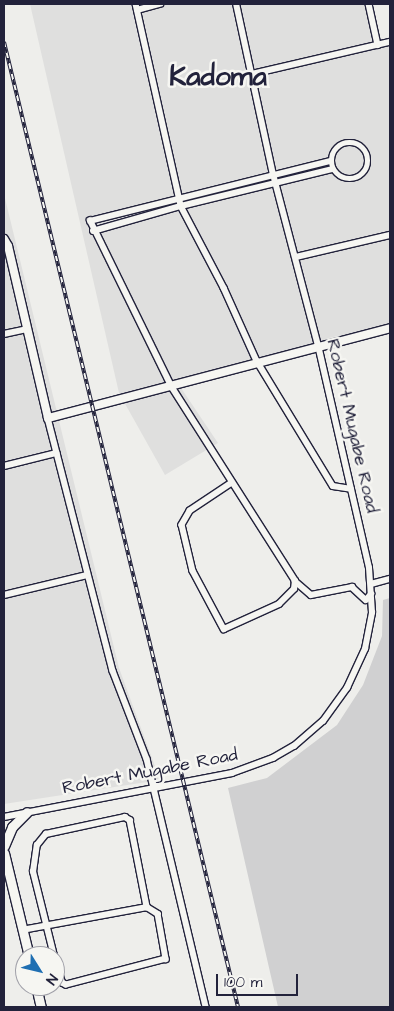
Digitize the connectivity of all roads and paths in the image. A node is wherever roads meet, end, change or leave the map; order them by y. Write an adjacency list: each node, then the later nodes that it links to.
1 (160, 4): 4 (street)
2 (236, 4): 7 (street, Robert Mugabe Road)
3 (368, 4): 6 (street)
4 (136, 7): 12 (street)
5 (390, 42): 6 (street)
6 (378, 45): 7 (street)
7 (252, 74): 10 (street, Robert Mugabe Road)
8 (331, 161): 9 (street); 9 (street); 10 (street)
9 (333, 169): 11 (street)
10 (273, 175): 11 (street, Robert Mugabe Road); 12 (street)
11 (276, 185): 13 (street); 17 (street, Robert Mugabe Road)
12 (179, 198): 13 (street); 14 (street)
13 (181, 206): 14 (street); 22 (street)
14 (93, 231): 23 (street)
15 (390, 235): 17 (street)
16 (4, 240): 19 (main road)
17 (296, 257): 21 (street, Robert Mugabe Road)
18 (390, 328): 21 (main road)
19 (27, 329): 20 (street); 24 (main road)
20 (4, 334)
21 (318, 346): 22 (main road); 28 (street, Robert Mugabe Road)
22 (257, 361): 23 (main road); 28 (street)
23 (172, 386): 24 (main road); 27 (street)
24 (48, 418): 25 (street)
25 (56, 453): 26 (street); 29 (street)
26 (4, 466)
27 (232, 483): 31 (street); 31 (street)
28 (351, 489): 32 (street, Robert Mugabe Road)
29 (87, 574): 34 (street); 35 (street)
30 (390, 579): 32 (street)
31 (295, 580): 33 (street)
32 (370, 584): 33 (street, Robert Mugabe Road)
33 (371, 594): 35 (street, Robert Mugabe Road)
34 (4, 595)
35 (152, 787): 36 (street, Robert Mugabe Road); 46 (street)
36 (27, 812): 37 (street, Robert Mugabe Road); 38 (highway)
37 (4, 817)
38 (4, 846)
39 (4, 853): 42 (highway)
40 (147, 907): 41 (street); 41 (street); 45 (street)
41 (46, 925): 42 (street); 44 (street)
42 (22, 930): 43 (highway)
43 (26, 946)
44 (52, 946)
45 (65, 984)
46 (206, 1007)

